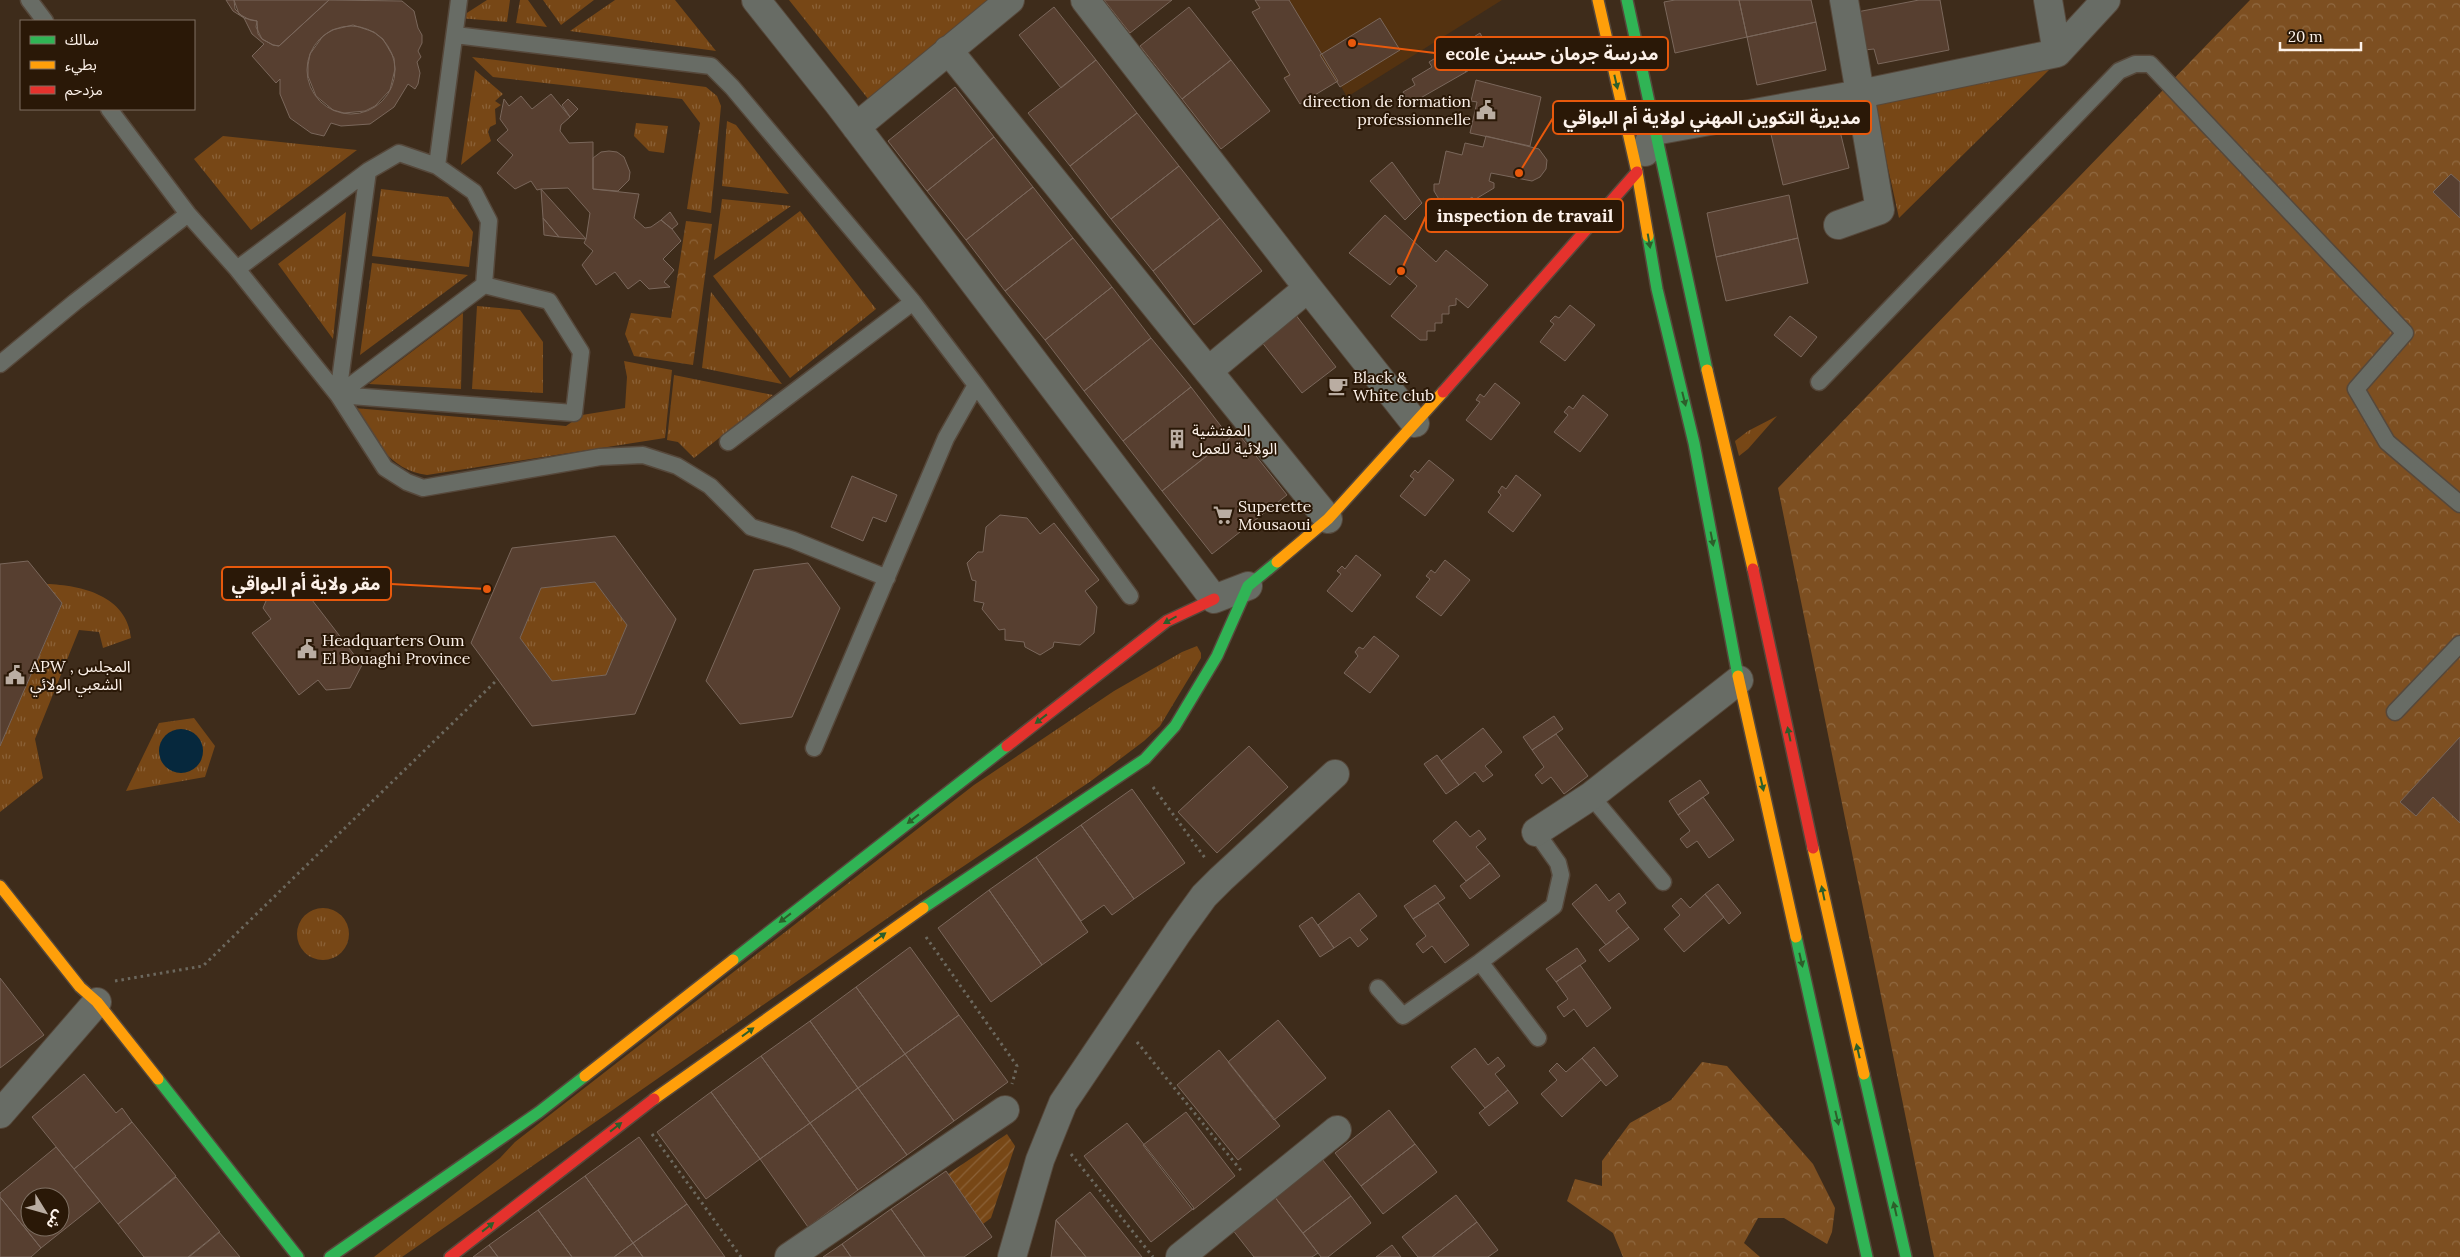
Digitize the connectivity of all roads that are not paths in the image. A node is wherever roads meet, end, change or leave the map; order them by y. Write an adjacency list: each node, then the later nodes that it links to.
1 (29, 0): 11 (lane)
2 (459, 0): 12 (lane)
3 (756, 0): 17 (street)
4 (1010, 0): 13 (street)
5 (1085, 0): 26 (street)
6 (1598, 0): 21 (main road, one-way to 21)
7 (1627, 0): 18 (main road)
8 (1844, 0): 15 (street)
9 (2048, 0): 14 (street)
10 (2106, 0): 14 (street)
11 (44, 20)
12 (456, 35): 19 (lane); 27 (lane)
13 (948, 50): 17 (street); 29 (street)
14 (2058, 53): 15 (street)
15 (1860, 94): 18 (street); 23 (street)
16 (111, 110): 22 (lane)
17 (856, 127): 40 (street)
18 (1654, 131): 21 (street); 64 (main road, one-way to 18)
19 (437, 166): 20 (lane); 25 (lane)
20 (368, 171): 24 (lane); 32 (lane)
21 (1636, 172): 33 (main road); 42 (main road, one-way to 42)
22 (188, 214): 24 (lane); 28 (lane)
23 (1838, 225)
24 (238, 269): 32 (lane)
25 (484, 285): 32 (lane); 32 (lane)
26 (1308, 288): 29 (street); 33 (street)
27 (912, 302): 31 (lane); 34 (lane)
28 (0, 364)
29 (1208, 371): 36 (street)
30 (1819, 382): 35 (lane)
31 (976, 386): 37 (lane); 39 (lane)
32 (338, 395): 37 (lane)
33 (1415, 423): 36 (main road)
34 (728, 442)
35 (2460, 504)
36 (1328, 519): 38 (main road)
37 (887, 578): 44 (lane)
38 (1248, 586): 40 (street); 59 (main road, one-way to 38)
39 (1130, 596)
40 (1214, 598): 58 (main road, one-way to 58)
41 (2460, 644): 43 (lane)
42 (1739, 680): 46 (street); 63 (main road, one-way to 63)
43 (2395, 712)
44 (814, 748)
45 (1335, 774): 61 (street)
46 (1591, 796): 47 (street); 48 (lane)
47 (1536, 832): 50 (lane)
48 (1663, 882)
49 (0, 886): 52 (main road)
50 (1480, 962): 51 (lane); 53 (lane)
51 (1378, 988)
52 (89, 995): 55 (street); 57 (main road)
53 (1538, 1038)
54 (1005, 1110): 60 (street)
55 (0, 1114)
56 (1337, 1130): 62 (street)
57 (298, 1257)
58 (330, 1257)
59 (450, 1257)
60 (789, 1257)
61 (1012, 1257)
62 (1180, 1257)
63 (1867, 1257)
64 (1906, 1257)

